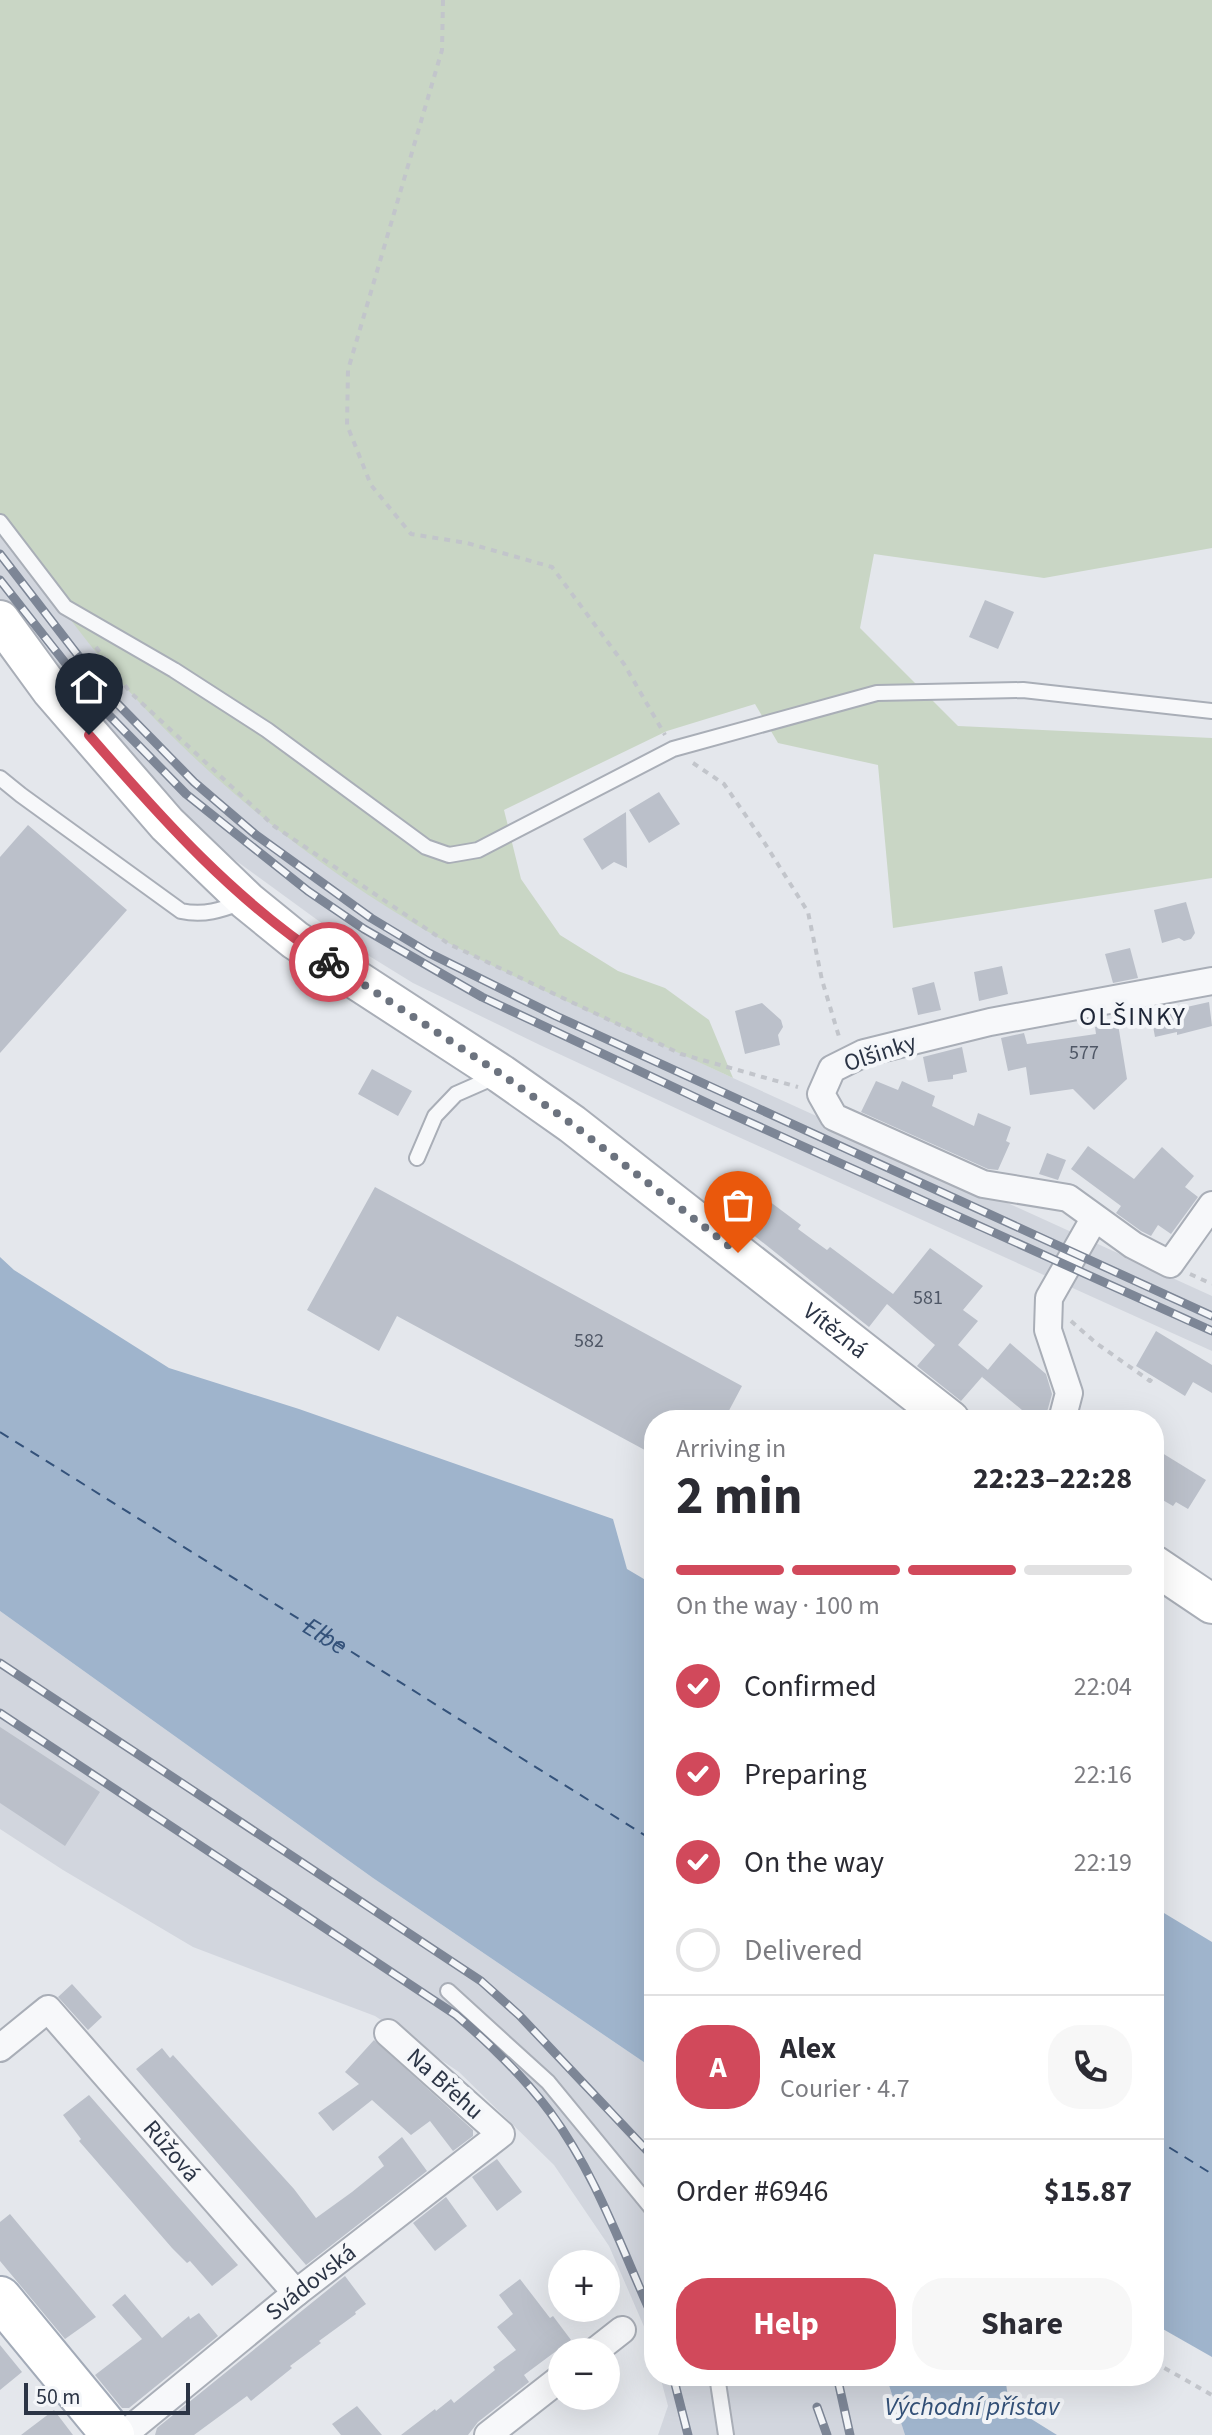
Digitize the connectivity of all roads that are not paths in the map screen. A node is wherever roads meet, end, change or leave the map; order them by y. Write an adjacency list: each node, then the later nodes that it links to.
1 (0, 522): 3 (lane)
2 (0, 620): 5 (main road, Vítězná)
3 (1212, 711)
4 (0, 778): 5 (lane)
5 (247, 901): 7 (main road, Vítězná)
6 (1212, 981): 10 (street, Olšinky)
7 (501, 1074): 8 (lane); 11 (main road, Vítězná)
8 (417, 1158)
9 (1212, 1205): 10 (street, Olšinky)
10 (1094, 1219): 12 (street)
11 (937, 1410)
12 (1065, 1410)
13 (1164, 1572): 14 (main road)
14 (1212, 1604)
15 (448, 1991): 19 (lane)
16 (388, 2033): 18 (street, Na Břehu)
17 (0, 2048): 20 (street, Růžová)
18 (501, 2134): 20 (street, Svádovská)
19 (644, 2199)
20 (296, 2293): 27 (street, Svádovská)
21 (0, 2298): 26 (main road)
22 (622, 2330): 23 (street)
23 (612, 2338)
24 (719, 2386): 29 (lane)
25 (548, 2388): 28 (street)
26 (113, 2435)
27 (123, 2435)
28 (488, 2435)
29 (726, 2435)

